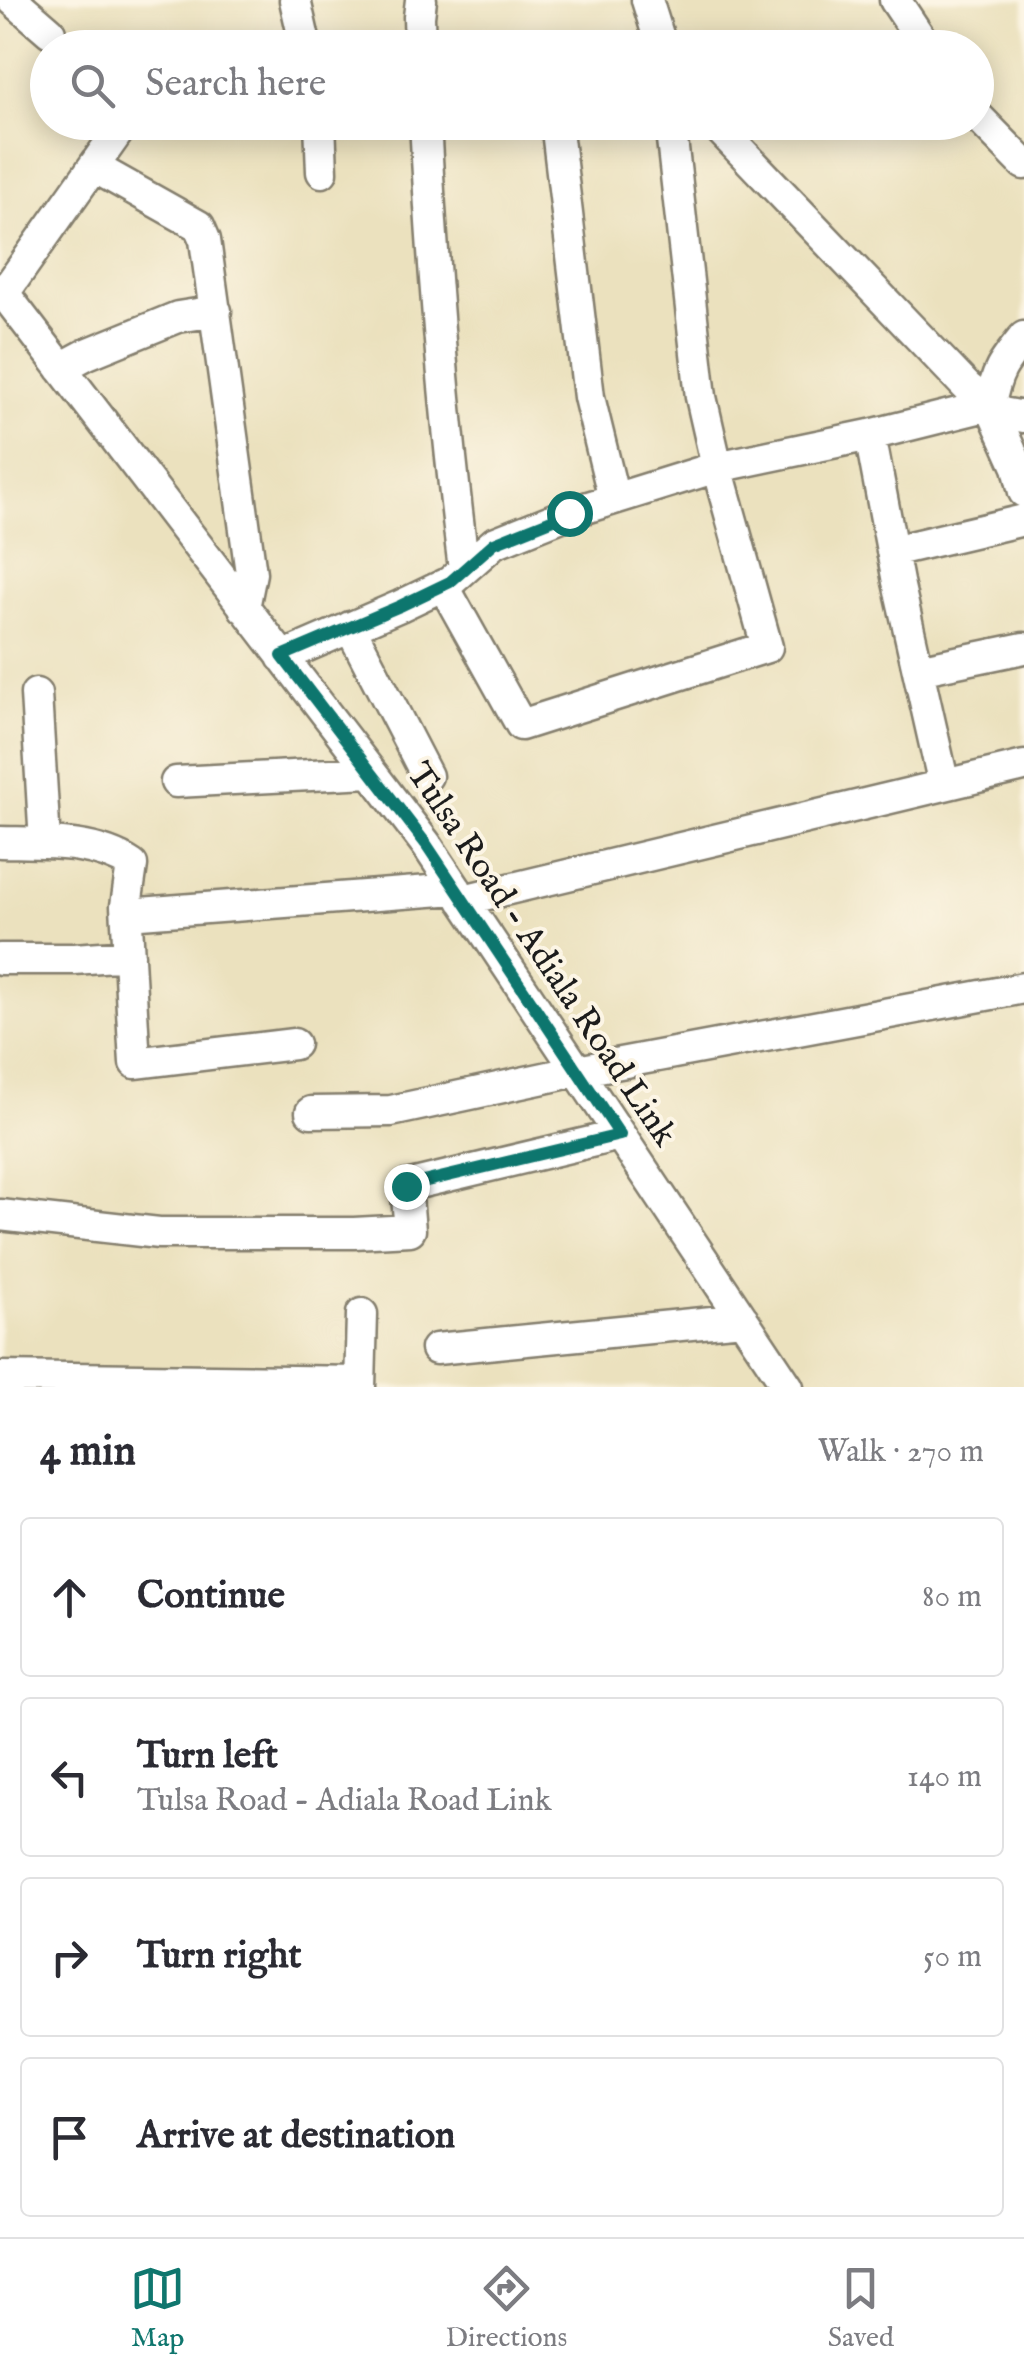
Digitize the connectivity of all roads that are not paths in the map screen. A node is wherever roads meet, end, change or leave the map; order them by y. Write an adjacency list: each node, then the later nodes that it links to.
1 (13, 0): 6 (street)
2 (295, 0): 7 (street)
3 (421, 0): 8 (street)
4 (647, 0): 9 (street)
5 (895, 0): 10 (street)
6 (48, 30)
7 (302, 30)
8 (419, 30)
9 (656, 30)
10 (916, 30)
11 (994, 133): 18 (street)
12 (113, 140): 19 (street)
13 (321, 140): 20 (street)
14 (425, 140): 33 (street)
15 (558, 140): 30 (street)
16 (672, 140): 28 (street)
17 (730, 140): 25 (street)
18 (1024, 164)
19 (94, 167): 21 (street); 22 (street)
20 (322, 172)
21 (2, 290): 24 (street, Tulsa Road - Adiala Road Link)
22 (216, 311): 24 (street); 34 (street)
23 (1024, 337): 25 (street)
24 (62, 368): 34 (street, Tulsa Road - Adiala Road Link)
25 (990, 405): 26 (street); 27 (street); 29 (street)
26 (1024, 417)
27 (870, 435): 28 (street); 32 (street)
28 (717, 467): 30 (street); 33 (street)
29 (1024, 492)
30 (614, 499): 33 (street)
31 (1024, 520): 32 (street)
32 (892, 551): 38 (street)
33 (454, 577): 35 (street)
34 (244, 608): 37 (street, Tulsa Road - Adiala Road Link)
35 (350, 627): 37 (street); 42 (street)
36 (1024, 648): 38 (street)
37 (282, 656): 41 (street, Tulsa Road - Adiala Road Link)
38 (918, 670): 44 (street)
39 (36, 694): 46 (street)
40 (1024, 766): 44 (street)
41 (370, 772): 43 (street); 47 (street, Tulsa Road - Adiala Road Link)
42 (427, 776)
43 (176, 782)
44 (944, 785): 47 (street)
45 (0, 842): 46 (street)
46 (45, 843): 48 (street)
47 (459, 895): 48 (street); 53 (street, Tulsa Road - Adiala Road Link)
48 (127, 917): 49 (street)
49 (129, 955): 50 (street); 52 (street)
50 (0, 960)
51 (1024, 988): 53 (street)
52 (294, 1044)
53 (577, 1071): 54 (street); 55 (street, Tulsa Road - Adiala Road Link)
54 (311, 1112)
55 (620, 1135): 56 (street); 58 (street, Tulsa Road - Adiala Road Link)
56 (0, 1216)
57 (362, 1314): 61 (street)
58 (743, 1319): 59 (street); 62 (street, Tulsa Road - Adiala Road Link)
59 (436, 1349)
60 (0, 1377): 61 (street)
61 (360, 1384)
62 (788, 1387)

